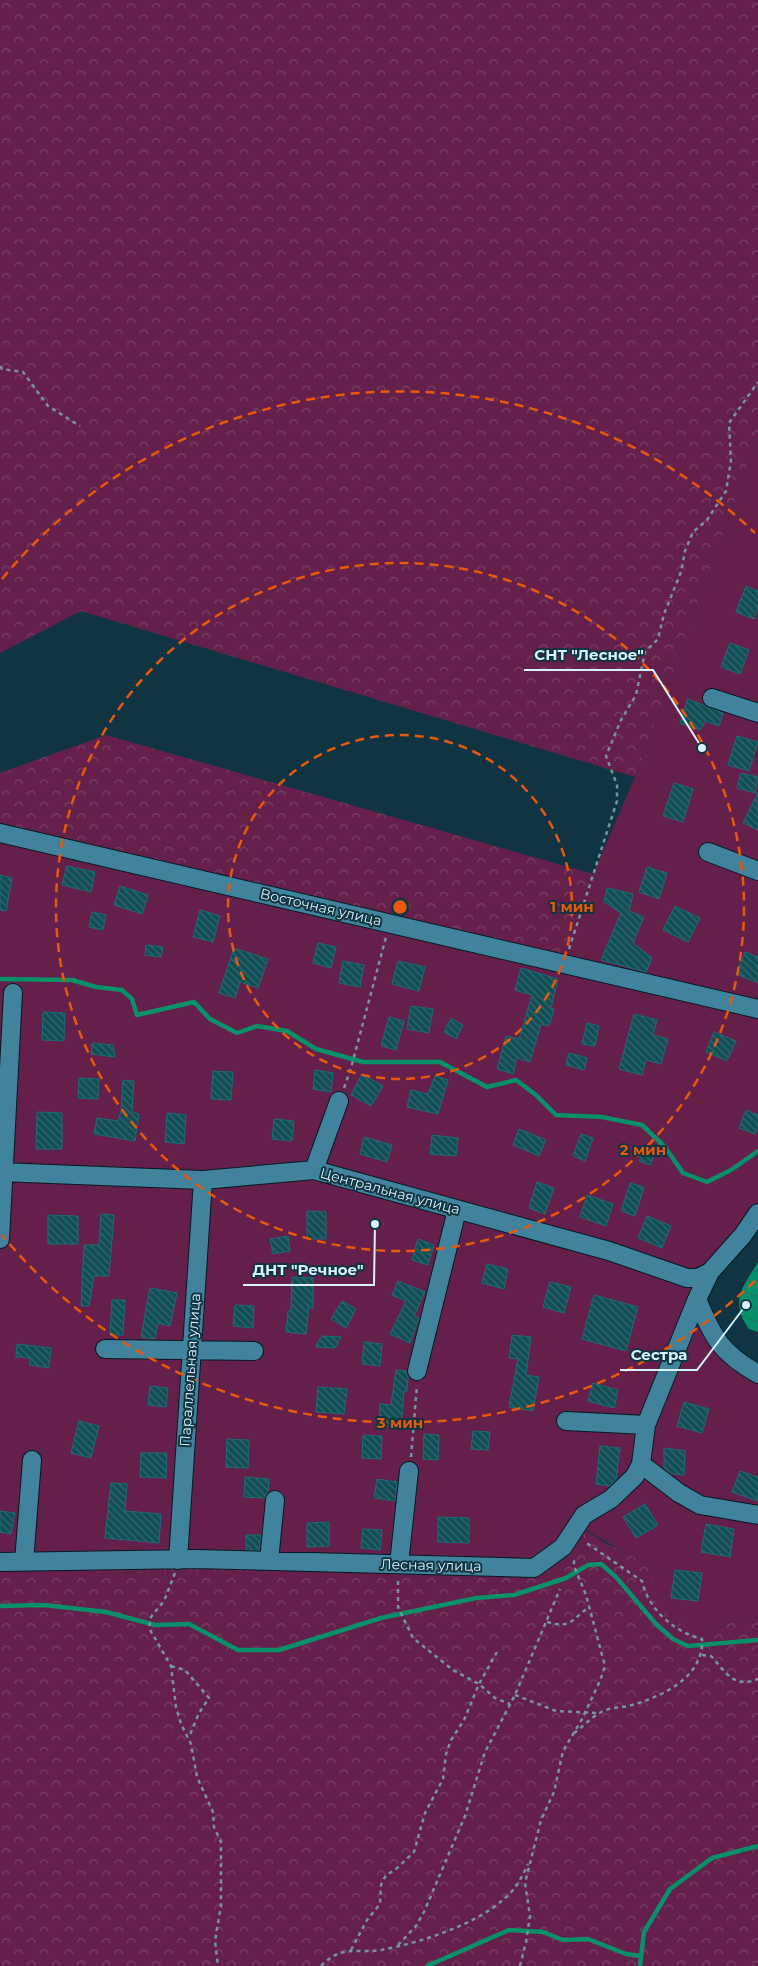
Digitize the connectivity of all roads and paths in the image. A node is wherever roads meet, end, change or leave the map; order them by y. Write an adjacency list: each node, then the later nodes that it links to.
1 (0, 366): 3 (path)
2 (758, 382): 10 (path)
3 (80, 426)
4 (712, 698): 5 (street)
5 (758, 713)
6 (0, 833): 9 (street, Восточная улица)
7 (708, 852): 8 (street)
8 (758, 871)
9 (390, 924): 10 (street, Восточная улица); 13 (path)
10 (564, 964): 12 (street, Восточная улица)
11 (13, 993): 15 (street)
12 (758, 1009)
13 (339, 1101): 14 (street)
14 (314, 1170): 16 (street, Центральная улица); 17 (street, Центральная улица)
15 (2, 1172): 16 (street, Центральная улица); 19 (street)
16 (204, 1180): 23 (street, Параллельная улица)
17 (457, 1210): 20 (street, Центральная улица); 25 (street)
18 (758, 1212): 20 (street, Лесная улица)
19 (0, 1239)
20 (710, 1272): 21 (street, Лесная улица)
21 (697, 1299): 26 (street); 28 (street, Лесная улица)
22 (105, 1349): 23 (street)
23 (191, 1351): 24 (street); 35 (street, Параллельная улица)
24 (254, 1351)
25 (417, 1371): 31 (path)
26 (758, 1374)
27 (566, 1421): 28 (street)
28 (646, 1425): 30 (street, Лесная улица)
29 (32, 1460): 38 (street)
30 (641, 1464): 33 (street); 34 (street, Лесная улица)
31 (409, 1471): 39 (street)
32 (275, 1500): 36 (street)
33 (758, 1515)
34 (571, 1534): 39 (street, Лесная улица); 41 (path); 44 (path)
35 (178, 1560): 36 (street, Лесная улица); 38 (street, Лесная улица); 45 (path)
36 (270, 1561): 39 (street, Лесная улица)
37 (0, 1562): 38 (street, Лесная улица)
38 (24, 1562)
39 (399, 1564): 47 (path)
40 (560, 1589): 42 (path)
41 (589, 1607): 42 (path); 51 (path)
42 (547, 1622): 48 (path)
43 (497, 1652): 47 (path)
44 (702, 1655): 46 (path); 50 (path)
45 (171, 1666): 53 (path); 53 (path)
46 (758, 1679)
47 (479, 1684): 49 (path); 56 (path)
48 (515, 1694): 49 (path); 51 (path)
49 (510, 1704): 55 (path)
50 (599, 1713): 51 (path); 52 (path)
51 (584, 1714): 52 (path)
52 (573, 1734): 54 (path)
53 (188, 1738): 57 (path)
54 (530, 1861): 55 (path); 59 (path)
55 (398, 1945): 56 (path)
56 (350, 1950): 58 (path)
57 (218, 1966)
58 (321, 1966)
59 (520, 1966)

